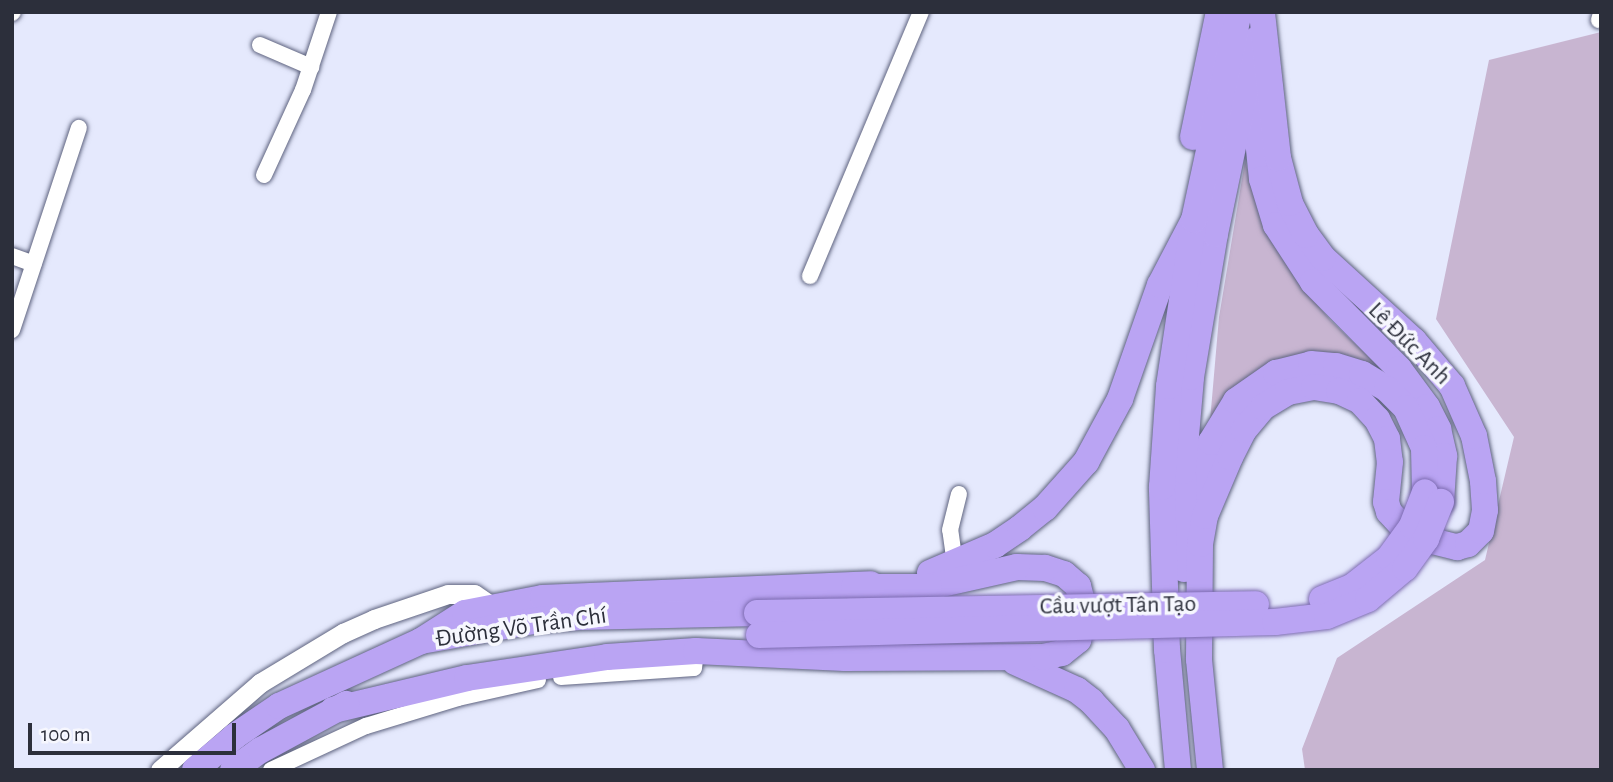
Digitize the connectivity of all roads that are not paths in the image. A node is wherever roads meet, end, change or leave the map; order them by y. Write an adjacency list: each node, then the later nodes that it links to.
1 (329, 12): 8 (street)
2 (921, 12): 15 (street)
3 (1219, 12): 11 (highway)
4 (1239, 12): 11 (highway)
5 (1261, 12): 7 (highway, Lê Đức Anh); 18 (highway, Lê Đức Anh)
6 (260, 45): 8 (street)
7 (1252, 62): 20 (highway); 21 (highway, Lê Đức Anh)
8 (311, 67): 10 (street)
9 (79, 128): 14 (street)
10 (264, 175)
11 (1192, 201): 12 (highway); 12 (highway); 36 (highway)
12 (1175, 254): 22 (highway); 35 (highway)
13 (12, 256): 14 (street)
14 (34, 264): 16 (street)
15 (810, 276)
16 (12, 330)
17 (1299, 366): 18 (highway); 20 (highway); 21 (highway)
18 (1244, 430): 38 (highway, Lê Đức Anh)
19 (959, 494): 22 (street)
20 (1433, 497): 25 (highway, bridge)
21 (1183, 528): 37 (highway, Lê Đức Anh)
22 (965, 559): 23 (highway)
23 (854, 587): 24 (highway); 28 (highway)
24 (493, 607): 26 (highway); 30 (street)
25 (758, 624): 26 (highway, Đường Võ Trần Chí); 29 (highway, Đường Võ Trần Chí)
26 (421, 641): 31 (highway, Đường Võ Trần Chí)
27 (696, 651): 28 (highway); 29 (highway); 33 (street)
28 (1003, 658): 34 (highway)
29 (332, 710): 32 (highway, Đường Võ Trần Chí)
30 (160, 770)
31 (195, 770)
32 (233, 770)
33 (271, 770)
34 (1142, 770)
35 (1163, 770)
36 (1178, 770)
37 (1199, 770)
38 (1210, 770)

